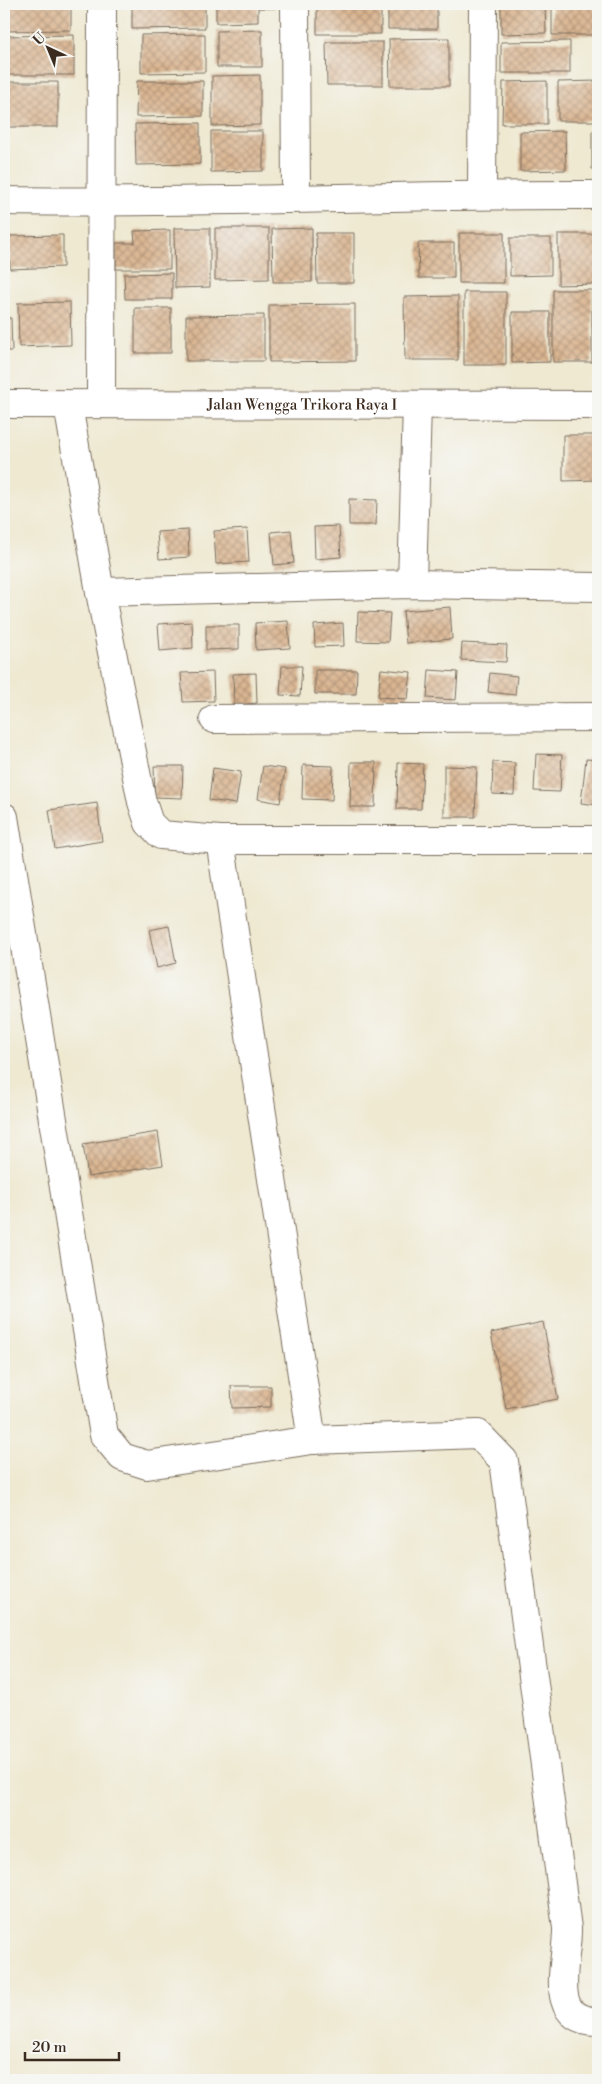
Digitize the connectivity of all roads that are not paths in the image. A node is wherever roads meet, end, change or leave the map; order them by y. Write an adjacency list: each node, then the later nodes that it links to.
1 (102, 4): 8 (street)
2 (295, 4): 6 (street)
3 (483, 4): 4 (street)
4 (482, 195): 5 (street); 6 (street)
5 (598, 195)
6 (296, 198): 8 (street)
7 (4, 201): 8 (street)
8 (101, 203): 11 (street)
9 (4, 404): 10 (street, Jalan Wengga Trikora Raya I)
10 (68, 404): 11 (street, Jalan Wengga Trikora Raya I); 16 (street)
11 (101, 404): 12 (street, Jalan Wengga Trikora Raya I)
12 (417, 405): 13 (street, Jalan Wengga Trikora Raya I); 14 (street)
13 (598, 405)
14 (412, 584): 15 (street); 16 (street)
15 (598, 587)
16 (100, 592): 20 (street)
17 (598, 717): 18 (street)
18 (214, 719)
19 (4, 817): 22 (street)
20 (220, 840): 21 (street); 22 (street)
21 (598, 840)
22 (312, 1440): 23 (street)
23 (598, 2021)

